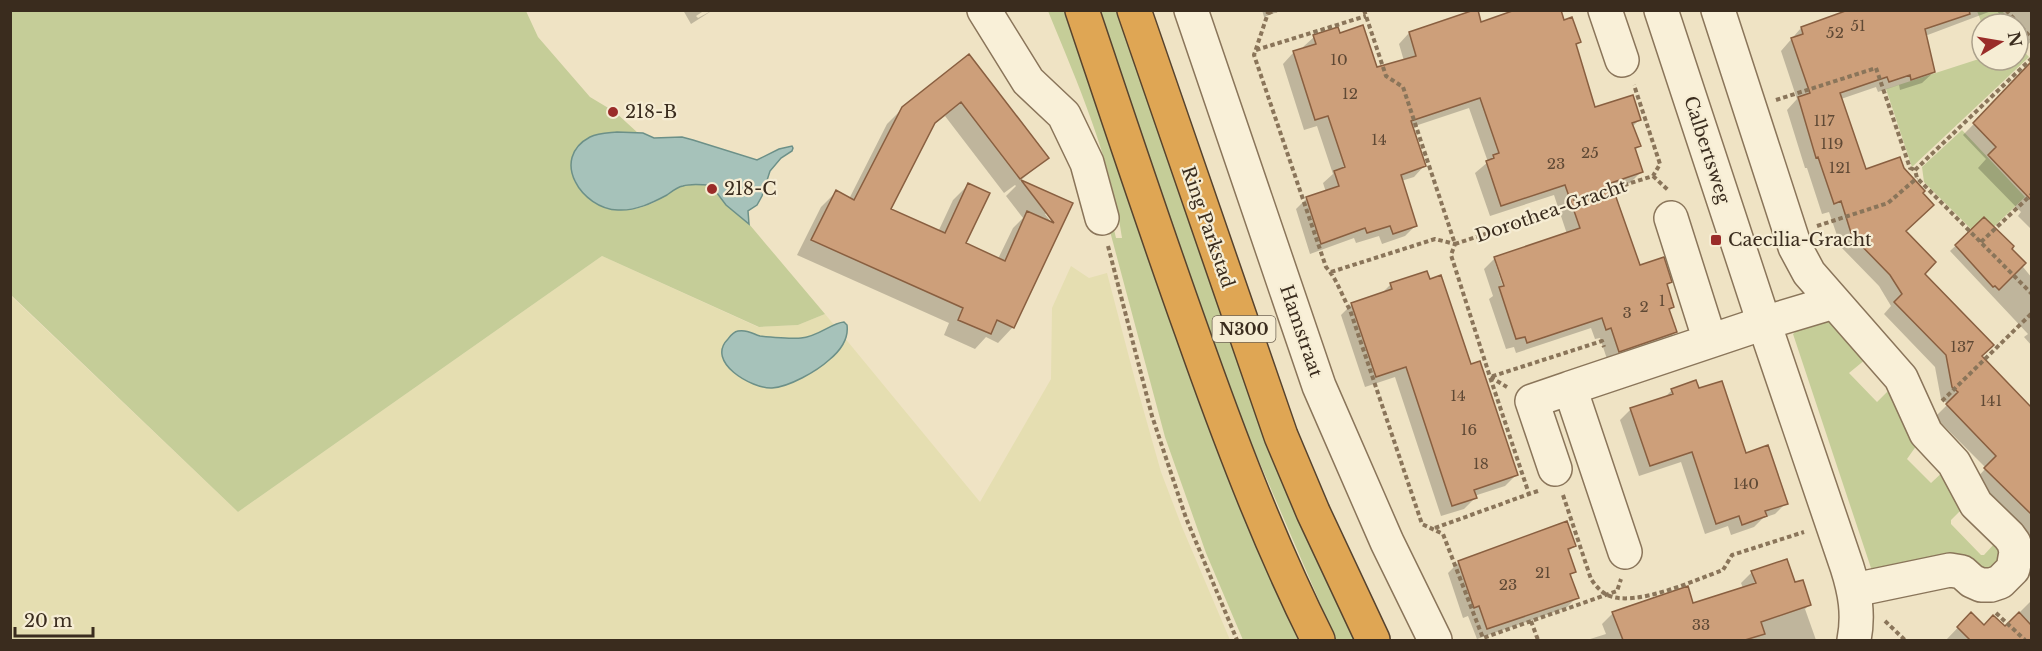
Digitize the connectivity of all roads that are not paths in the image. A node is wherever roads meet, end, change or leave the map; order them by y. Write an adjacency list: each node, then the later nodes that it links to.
1 (984, 10): 9 (street)
2 (1082, 10): 18 (highway, N300)
3 (1134, 10): 19 (highway, Ring Parkstad / N300)
4 (1191, 10): 20 (street, Hamstraat)
5 (1605, 10): 8 (street)
6 (1661, 10): 12 (street, Calbertsweg)
7 (1727, 13): 11 (street)
8 (1622, 60)
9 (1102, 218)
10 (1671, 218): 13 (street)
11 (1834, 302): 12 (street); 17 (street)
12 (1764, 323): 13 (street); 17 (street, Calbertsweg)
13 (1710, 341): 14 (street)
14 (1570, 388): 15 (street); 16 (street)
15 (1555, 469)
16 (1625, 552)
17 (1854, 590): 21 (street, Calbertsweg)
18 (1318, 640)
19 (1373, 640)
20 (1435, 640)
21 (1854, 640)

